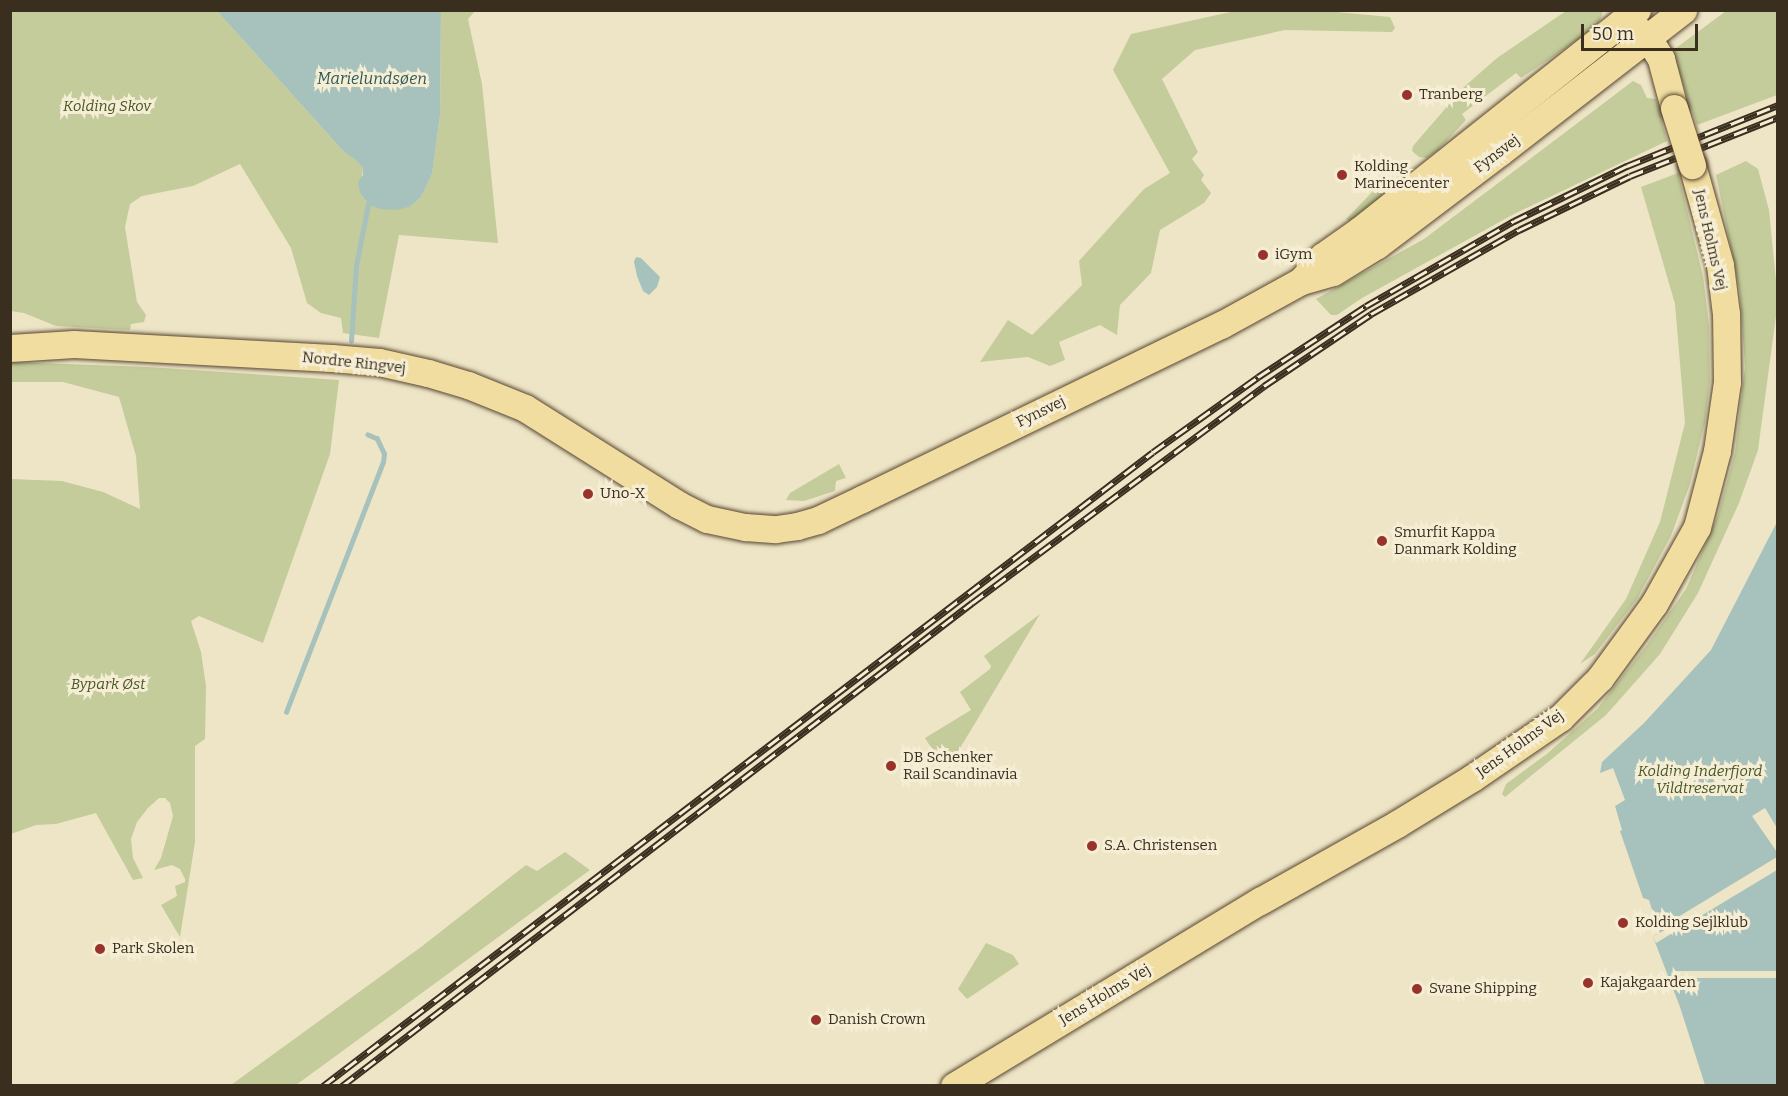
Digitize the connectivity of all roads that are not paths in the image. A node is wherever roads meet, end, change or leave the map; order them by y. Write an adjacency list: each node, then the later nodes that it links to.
1 (1683, 10): 3 (main road, Fynsvej)
2 (1632, 15): 3 (main road); 4 (main road, Fynsvej)
3 (1642, 43): 4 (main road, Fynsvej); 9 (main road, Jens Holms Vej, bridge)
4 (1301, 281): 8 (main road, Fynsvej)
5 (10, 332): 6 (main road, Nordre Ringvej)
6 (74, 344): 7 (main road, Nordre Ringvej); 8 (main road, Nordre Ringvej)
7 (10, 348)
8 (776, 529)
9 (954, 1086)

